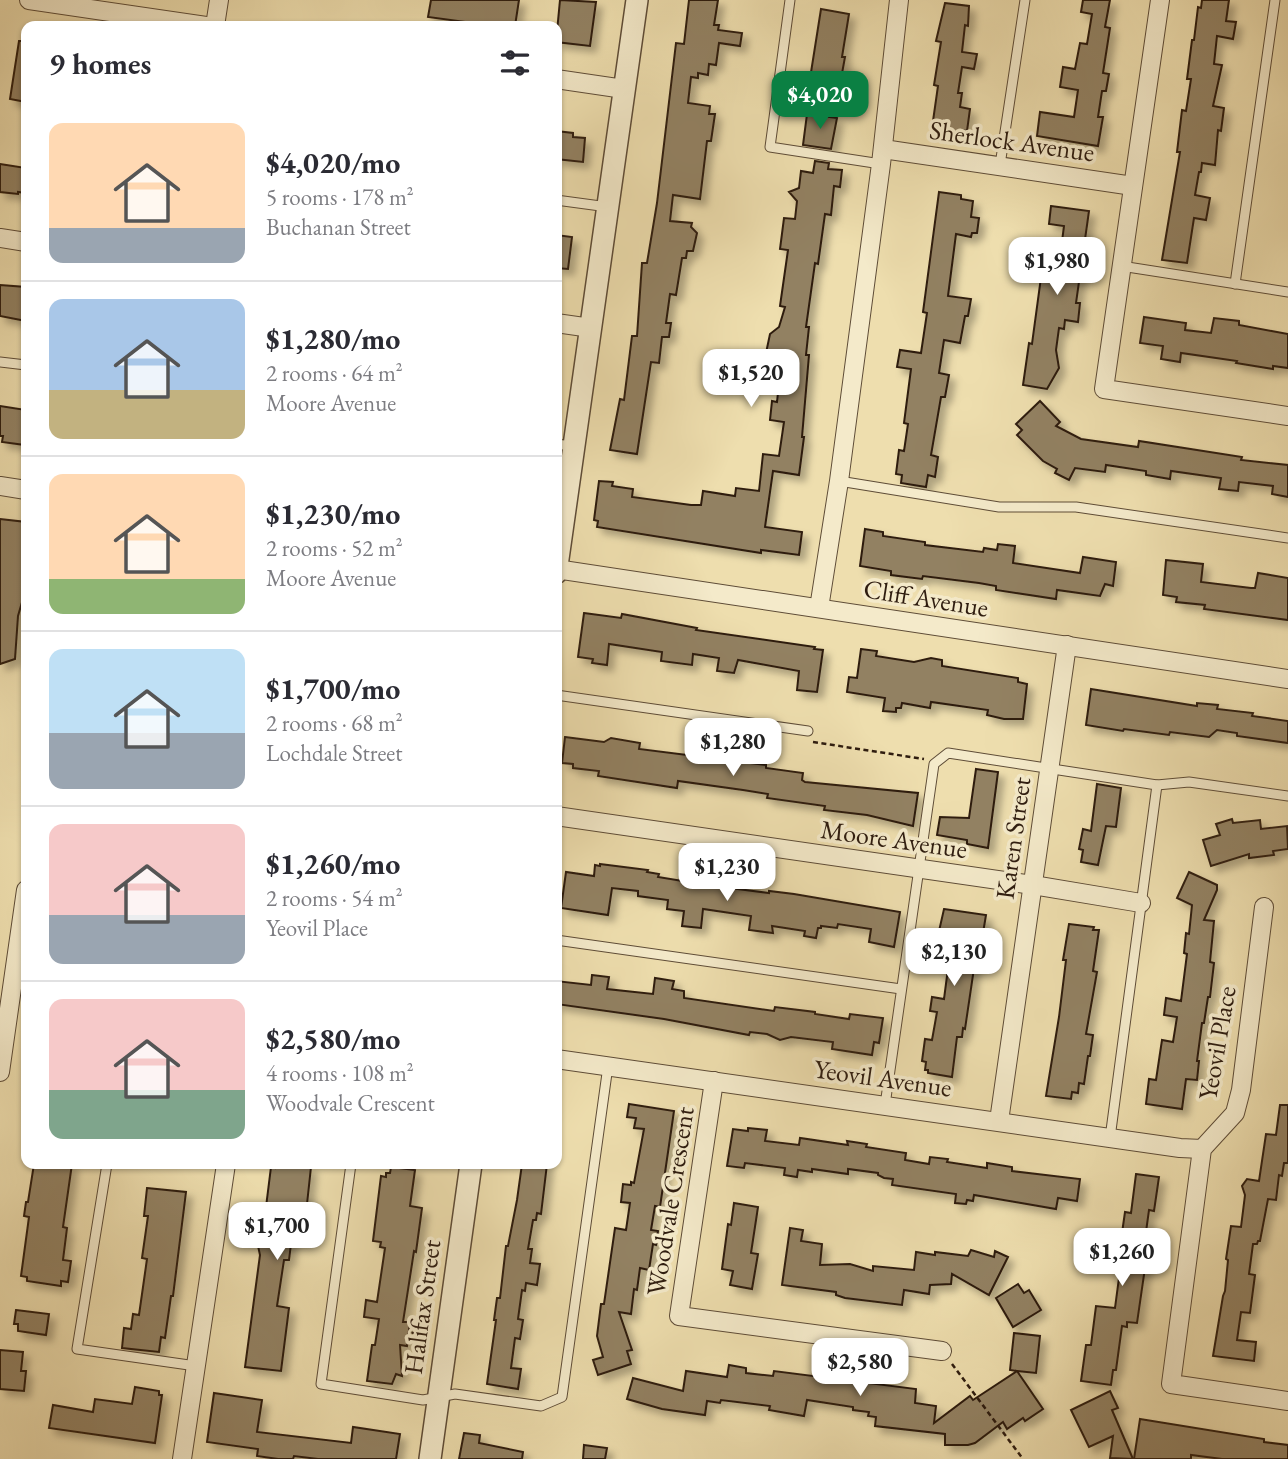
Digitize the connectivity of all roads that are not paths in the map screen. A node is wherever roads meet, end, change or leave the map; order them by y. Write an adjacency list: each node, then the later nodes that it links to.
1 (29, 0): 9 (street)
2 (219, 0): 10 (street)
3 (637, 0): 12 (street)
4 (789, 0): 13 (lane)
5 (900, 0): 13 (street)
6 (1025, 0): 14 (lane)
7 (1160, 0): 15 (street)
8 (1275, 0): 21 (lane)
9 (131, 21)
10 (216, 21)
11 (562, 80): 12 (street)
12 (624, 89): 17 (street)
13 (882, 156): 14 (street, Sherlock Avenue); 29 (street)
14 (1000, 165): 15 (street, Sherlock Avenue)
15 (1133, 186): 20 (street)
16 (562, 201): 17 (lane)
17 (608, 207): 24 (street)
18 (0, 238): 19 (street)
19 (21, 241)
20 (1121, 266): 21 (lane); 27 (street)
21 (1235, 285): 22 (lane)
22 (1288, 292)
23 (562, 324): 24 (street)
24 (591, 328): 28 (street)
25 (0, 362): 26 (lane)
26 (21, 364)
27 (1288, 416)
28 (565, 445): 32 (street)
29 (839, 481): 33 (lane); 35 (street)
30 (0, 486): 31 (street)
31 (21, 489)
32 (562, 492)
33 (1288, 538)
34 (562, 571): 35 (street, Cliff Avenue)
35 (819, 608): 36 (street, Cliff Avenue)
36 (1067, 645): 37 (street, Cliff Avenue); 40 (street, Karen Street)
37 (1288, 679)
38 (562, 696): 39 (lane)
39 (808, 731)
40 (1049, 768): 41 (lane); 44 (lane); 45 (street, Karen Street)
41 (1157, 785): 42 (lane); 46 (lane)
42 (1288, 796)
43 (562, 817): 44 (street, Moore Avenue)
44 (919, 870): 45 (street, Moore Avenue); 50 (lane)
45 (1033, 885): 46 (street, Moore Avenue); 56 (street, Karen Street)
46 (1141, 903): 57 (lane)
47 (1264, 907): 58 (street, Yeovil Place)
48 (21, 925): 53 (street)
49 (562, 941): 50 (lane)
50 (901, 989): 55 (lane)
51 (562, 1060): 52 (street, Yeovil Avenue)
52 (608, 1066): 54 (street, Yeovil Avenue); 65 (lane)
53 (0, 1072)
54 (714, 1082): 55 (street, Yeovil Avenue); 63 (street, Woodvale Crescent)
55 (885, 1105): 56 (street, Yeovil Avenue)
56 (999, 1121): 57 (street, Yeovil Avenue)
57 (1110, 1138): 58 (street, Yeovil Avenue)
58 (1202, 1149): 66 (street)
59 (106, 1169): 64 (lane)
60 (225, 1169): 64 (street)
61 (350, 1169): 65 (lane)
62 (470, 1169): 65 (street, Halifax Street)
63 (942, 1351)
64 (196, 1366): 67 (street)
65 (438, 1398): 68 (street, Halifax Street)
66 (1288, 1401)
67 (182, 1459)
68 (430, 1459)

